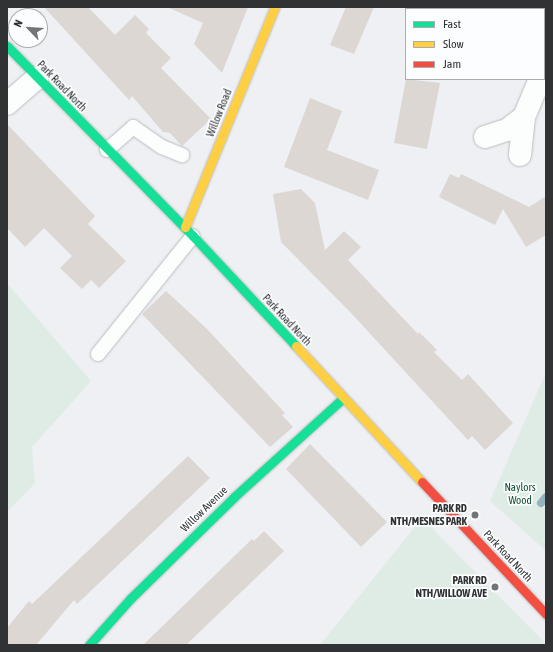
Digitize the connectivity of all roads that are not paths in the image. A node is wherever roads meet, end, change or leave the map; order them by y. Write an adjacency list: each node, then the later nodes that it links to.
1 (275, 7): 11 (street, Willow Road)
2 (7, 46): 3 (street, Park Road North)
3 (38, 78): 5 (street); 8 (street, Park Road North)
4 (540, 80): 6 (street)
5 (7, 104)
6 (524, 117): 7 (street); 10 (street)
7 (484, 137)
8 (108, 150): 9 (lane); 11 (street, Park Road North)
9 (182, 155)
10 (520, 155)
11 (189, 231): 12 (lane); 13 (street, Park Road North)
12 (98, 354)
13 (343, 398): 14 (street, Park Road North); 15 (street, Willow Avenue)
14 (546, 614)
15 (89, 645)

